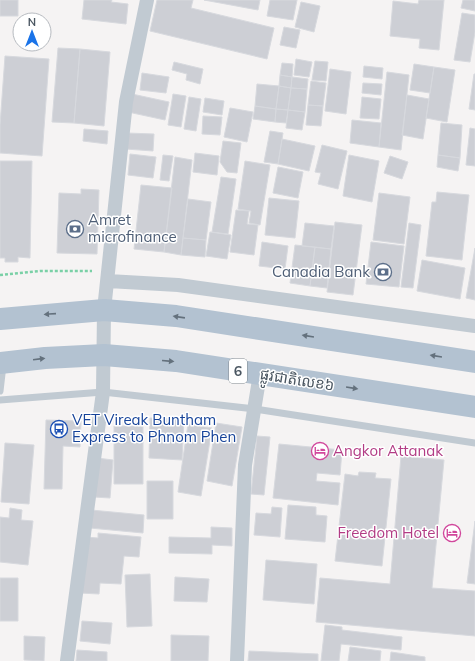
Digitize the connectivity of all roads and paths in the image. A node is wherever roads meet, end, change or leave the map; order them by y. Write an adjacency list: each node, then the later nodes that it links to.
1 (146, 0): 2 (street)
2 (108, 281): 3 (street); 5 (street)
3 (104, 310): 4 (main road, one-way to 4); 6 (street); 7 (main road, one-way to 3)
4 (0, 319)
5 (475, 326)
6 (104, 355): 8 (main road, ផ្លូវជាតិលេខ៦ / 6, one-way to 6); 9 (main road, ផ្លូវជាតិលេខ៦ / 6, one-way to 9); 11 (street)
7 (475, 362)
8 (2, 363): 10 (lane)
9 (260, 374): 13 (main road, ផ្លូវជាតិលេខ៦ / 6, one-way to 13); 14 (street)
10 (0, 391)
11 (103, 392): 12 (lane); 14 (lane); 16 (street)
12 (0, 400)
13 (475, 407)
14 (255, 409): 15 (lane); 17 (street)
15 (475, 443)
16 (67, 661)
17 (238, 661)

